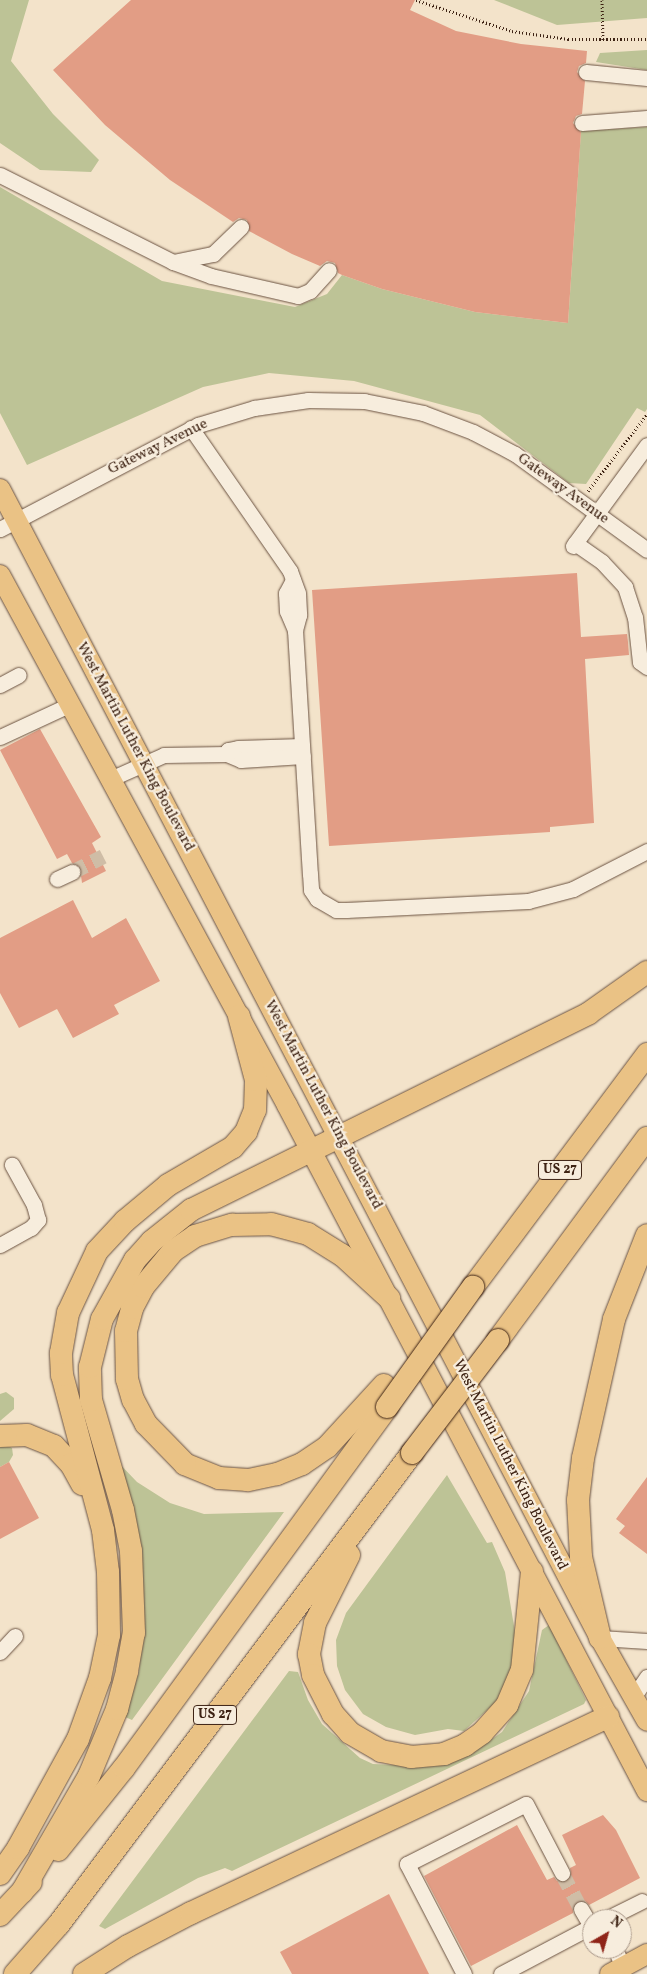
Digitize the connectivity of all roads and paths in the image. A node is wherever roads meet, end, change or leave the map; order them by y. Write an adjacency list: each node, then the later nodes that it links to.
1 (416, 0): 4 (path)
2 (602, 0): 4 (path)
3 (647, 39): 4 (path)
4 (603, 40)
5 (586, 72): 6 (street)
6 (647, 78)
7 (647, 118): 8 (street)
8 (582, 123)
9 (0, 174): 11 (street)
10 (241, 227): 11 (street)
11 (174, 262): 12 (street)
12 (329, 270)
13 (647, 414): 17 (path)
14 (191, 428): 17 (street, Gateway Avenue); 19 (street, Gateway Avenue); 27 (street)
15 (647, 445): 18 (street)
16 (0, 489): 19 (main road, West Martin Luther King Boulevard)
17 (580, 502): 18 (street, Gateway Avenue)
18 (597, 514): 20 (street, Gateway Avenue); 22 (street)
19 (8, 525): 28 (main road, West Martin Luther King Boulevard)
20 (647, 550)
21 (0, 575): 25 (main road, West Martin Luther King Boulevard)
22 (647, 666)
23 (19, 675): 24 (street)
24 (0, 685)
25 (69, 705): 26 (street); 29 (main road, West Martin Luther King Boulevard)
26 (0, 737)
27 (303, 751): 28 (street); 30 (street)
28 (143, 762): 29 (street); 36 (main road, West Martin Luther King Boulevard)
29 (110, 778): 34 (main road, West Martin Luther King Boulevard)
30 (647, 851)
31 (72, 872): 32 (street)
32 (57, 879)
33 (647, 972): 36 (highway)
34 (239, 1016): 38 (main road, West Martin Luther King Boulevard); 46 (highway)
35 (647, 1054): 42 (highway, US 27)
36 (340, 1136): 38 (highway); 49 (main road, West Martin Luther King Boulevard)
37 (647, 1138): 45 (highway, US 27, bridge)
38 (311, 1149): 43 (main road, West Martin Luther King Boulevard); 59 (highway)
39 (12, 1165): 41 (street)
40 (647, 1235): 49 (highway)
41 (0, 1245)
42 (473, 1286): 43 (highway, bridge); 59 (highway, US 27, bridge)
43 (388, 1298): 47 (main road, West Martin Luther King Boulevard)
44 (0, 1436): 46 (highway)
45 (412, 1453): 47 (highway); 66 (highway, US 27)
46 (108, 1572): 58 (highway)
47 (532, 1572): 54 (main road, West Martin Luther King Boulevard)
48 (14, 1636): 51 (street)
49 (600, 1638): 50 (street); 53 (main road, West Martin Luther King Boulevard)
50 (647, 1641)
51 (0, 1652)
52 (647, 1678): 53 (street)
53 (634, 1696): 55 (main road, West Martin Luther King Boulevard)
54 (608, 1717): 56 (main road, West Martin Luther King Boulevard); 67 (highway)
55 (647, 1721)
56 (647, 1791)
57 (562, 1873): 68 (street)
58 (0, 1874)
59 (22, 1892): 62 (highway, US 27)
60 (642, 1901): 61 (street)
61 (626, 1909)
62 (0, 1915)
63 (582, 1931): 69 (street)
64 (647, 1954): 65 (main road)
65 (616, 1963)
66 (15, 1974)
67 (84, 1974)
68 (464, 1974)
69 (500, 1974)

